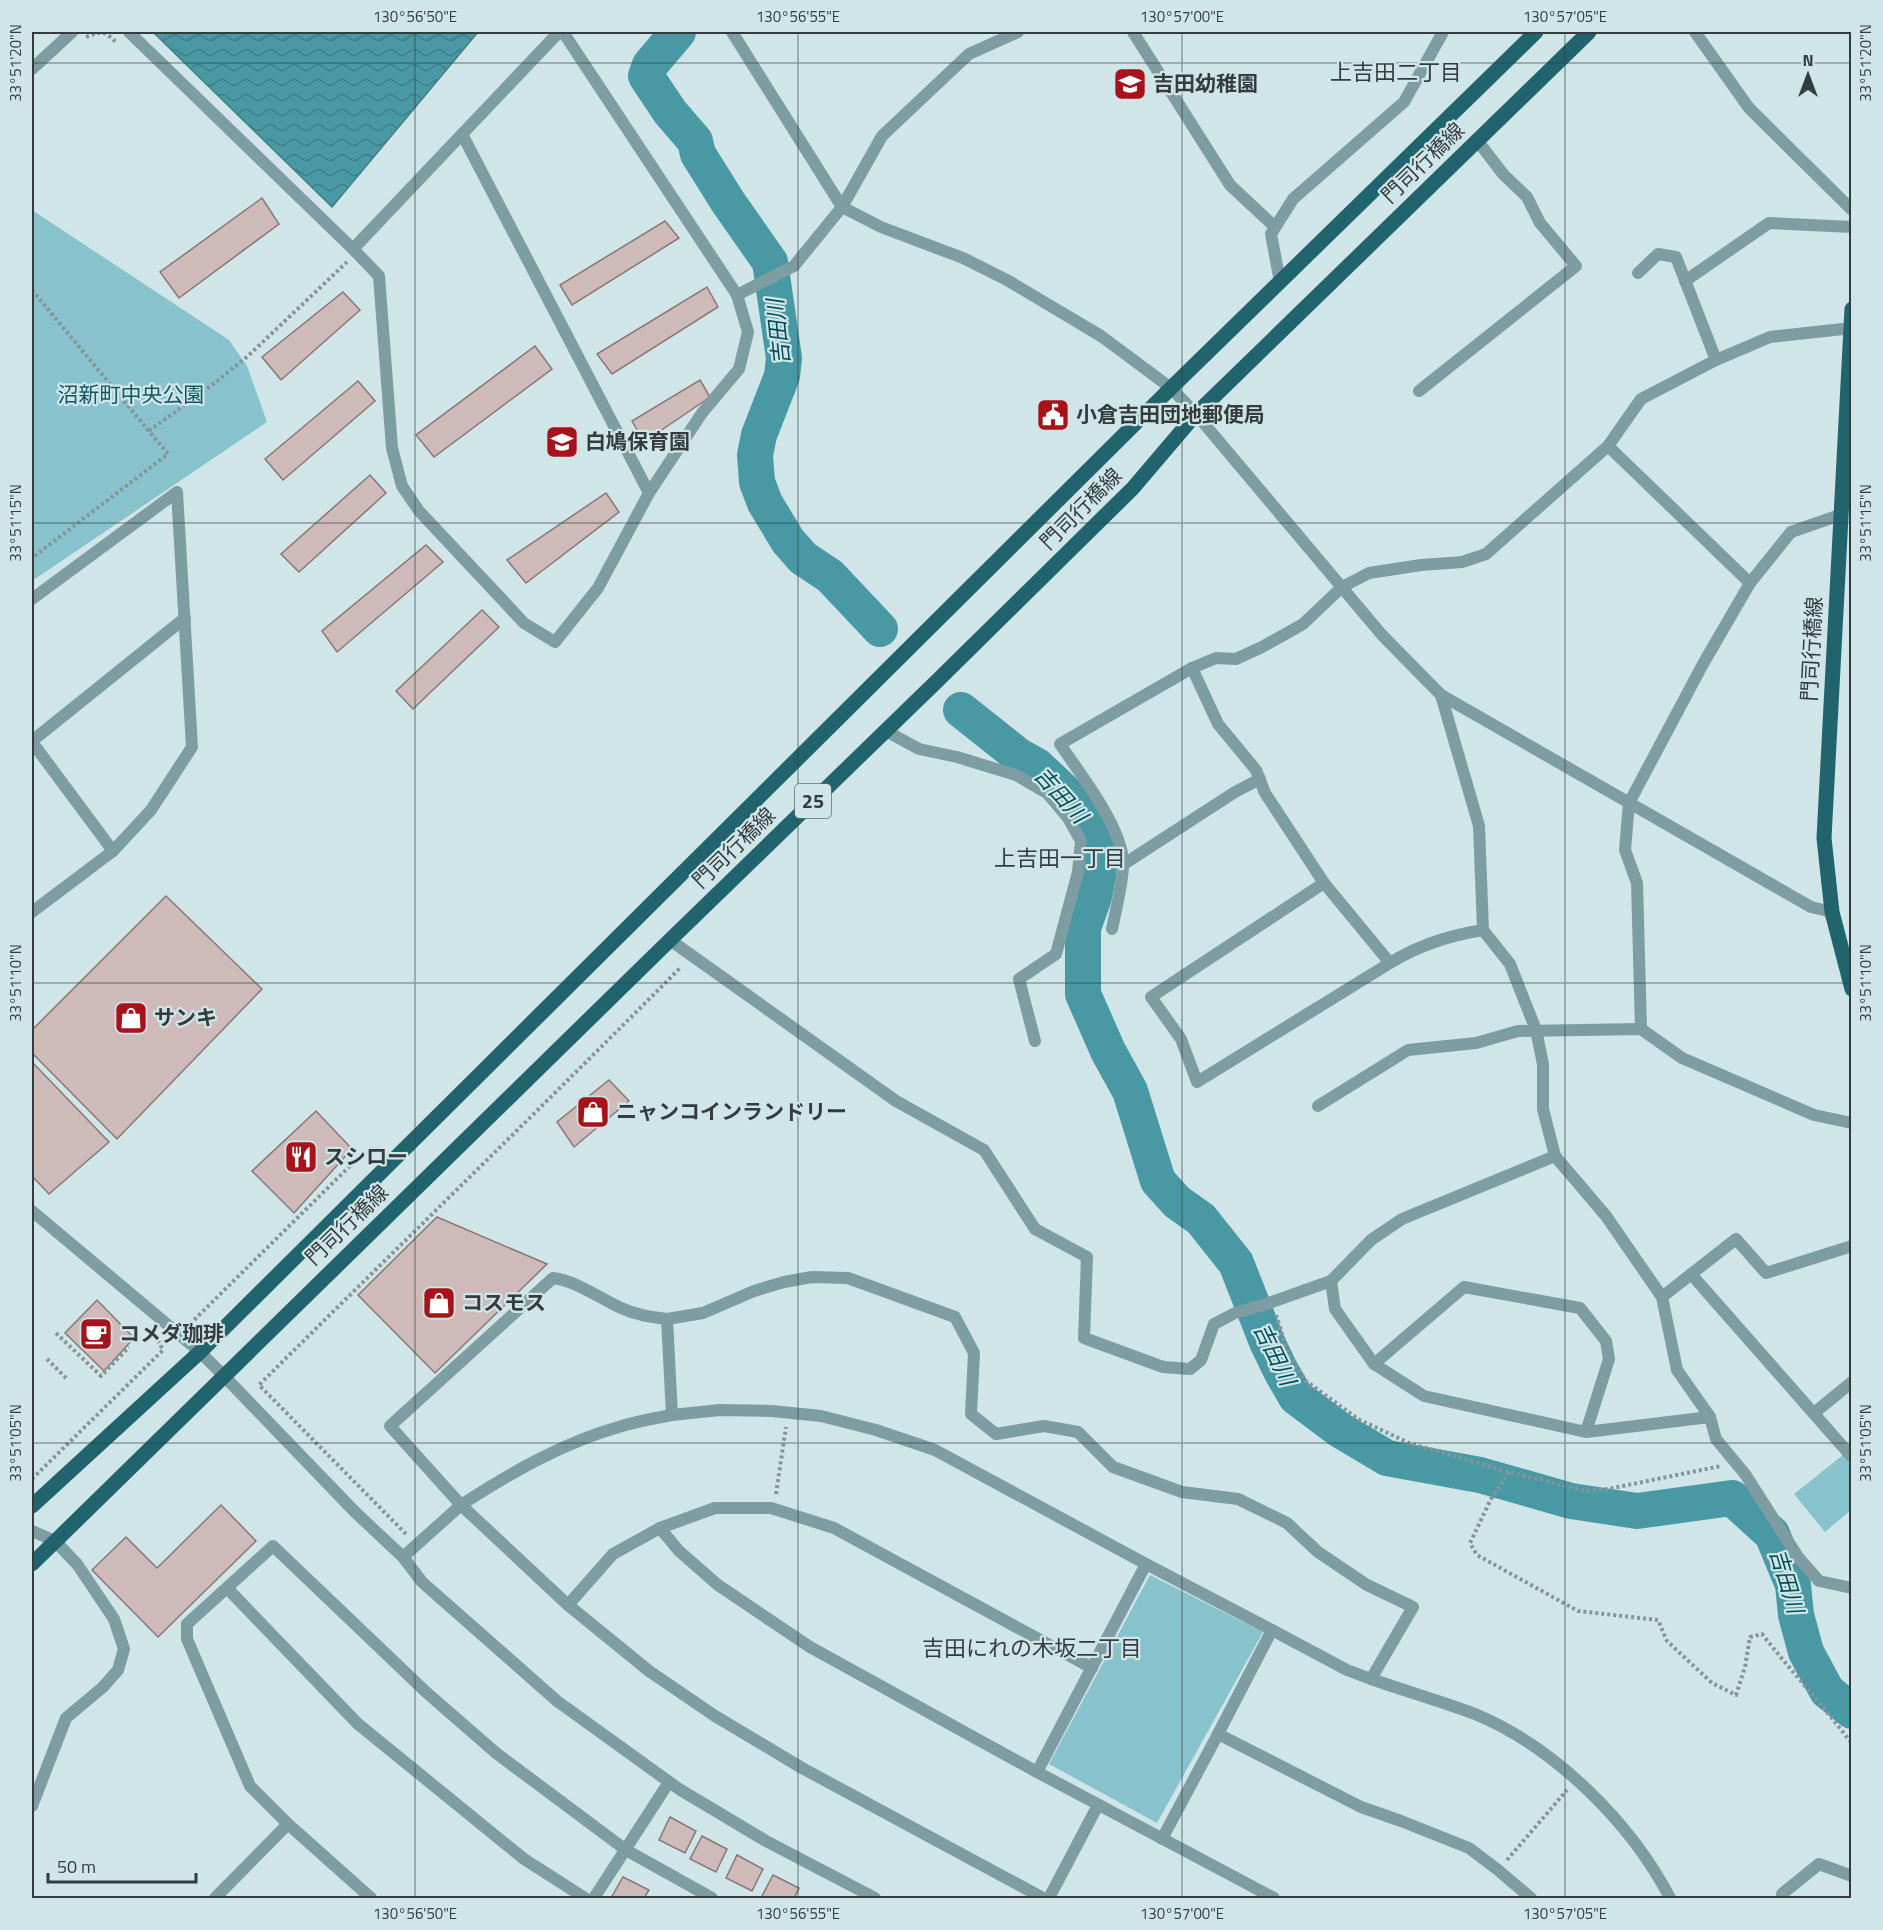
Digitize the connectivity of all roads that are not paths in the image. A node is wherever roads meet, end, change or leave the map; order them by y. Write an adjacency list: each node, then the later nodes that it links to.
1 (72, 32): 11 (street)
2 (129, 32): 18 (street)
3 (561, 32): 12 (street); 22 (street)
4 (732, 32): 14 (street)
5 (1018, 32): 14 (street)
6 (1133, 32): 16 (street)
7 (1443, 32): 16 (street)
8 (1536, 32): 21 (main road, 門司行橋線 / 25)
9 (1588, 32): 13 (main road, 門司行橋線 / 25)
10 (1695, 32): 15 (street)
11 (32, 69)
12 (462, 134): 18 (street); 30 (street)
13 (1477, 141): 27 (street); 28 (main road, 門司行橋線 / 25)
14 (842, 207): 22 (street); 26 (street)
15 (1851, 210)
16 (1275, 227): 21 (street)
17 (1851, 227): 20 (street)
18 (353, 249): 30 (street)
19 (1638, 273): 20 (street)
20 (1685, 281): 25 (street)
21 (1280, 282): 26 (main road, 門司行橋線 / 25)
22 (737, 295): 30 (street)
23 (1851, 309): 24 (main road, 門司行橋線)
24 (1851, 328): 25 (street); 31 (main road, 門司行橋線)
25 (1716, 360): 29 (street)
26 (1171, 388): 28 (street); 64 (main road, 門司行橋線 / 25)
27 (1419, 391)
28 (1196, 414): 33 (street); 38 (main road, 門司行橋線 / 25)
29 (1608, 446): 32 (street); 33 (street)
30 (649, 493)
31 (1840, 515): 32 (street); 46 (main road, 門司行橋線)
32 (1750, 583): 41 (street)
33 (1342, 587): 36 (street); 37 (street)
34 (32, 599): 35 (street)
35 (185, 618): 39 (street); 42 (street)
36 (1191, 668): 40 (street); 43 (street)
37 (1441, 695): 41 (street); 48 (street)
38 (886, 731): 49 (main road, 門司行橋線 / 25); 54 (street)
39 (32, 741): 42 (street)
40 (1260, 779): 43 (street); 44 (street)
41 (1629, 803): 46 (street); 52 (street)
42 (113, 851): 45 (street)
43 (1124, 864): 47 (street)
44 (1324, 883): 50 (street); 50 (street)
45 (32, 912)
46 (1832, 912): 51 (main road, 門司行橋線)
47 (1112, 929)
48 (1484, 930): 50 (street); 53 (street)
49 (670, 940): 61 (street); 66 (main road, 門司行橋線 / 25)
50 (1390, 963)
51 (1851, 989)
52 (1641, 1029): 53 (street); 56 (street)
53 (1536, 1030): 55 (street); 57 (street)
54 (1035, 1041)
55 (1318, 1106)
56 (1851, 1123)
57 (1555, 1155): 61 (street); 62 (street)
58 (32, 1211): 64 (street)
59 (1851, 1246): 60 (street)
60 (1691, 1274): 62 (street); 68 (street)
61 (1331, 1281): 65 (street)
62 (1662, 1297): 70 (street)
63 (667, 1319): 69 (street); 73 (street); 86 (street)
64 (200, 1352): 66 (street); 74 (main road, 門司行橋線 / 25)
65 (1374, 1364): 71 (street); 71 (street)
66 (223, 1375): 77 (main road, 門司行橋線 / 25); 78 (street)
67 (1851, 1382): 68 (street)
68 (1814, 1413): 72 (street)
69 (672, 1415): 73 (street); 80 (street)
70 (1710, 1417): 71 (street); 82 (street)
71 (1586, 1432)
72 (1851, 1457)
73 (462, 1505): 78 (street); 83 (street)
74 (32, 1506)
75 (660, 1528): 83 (street); 85 (street); 88 (street)
76 (32, 1531): 77 (street)
77 (55, 1541): 79 (main road, 門司行橋線 / 25); 91 (street)
78 (403, 1557): 89 (street)
79 (32, 1564)
80 (1146, 1564): 84 (street); 85 (street)
81 (227, 1588): 92 (street); 94 (street); 98 (street)
82 (1851, 1588)
83 (568, 1605): 102 (street)
84 (1272, 1630): 86 (street); 87 (street)
85 (1092, 1668): 88 (street)
86 (1371, 1679): 106 (street)
87 (1218, 1734): 93 (street); 105 (street)
88 (1037, 1772): 90 (street)
89 (669, 1782): 94 (street); 101 (street)
90 (1098, 1805): 93 (street); 103 (street)
91 (32, 1806)
92 (288, 1824): 96 (street); 97 (street)
93 (1162, 1839): 104 (street)
94 (626, 1850): 99 (street); 100 (street)
95 (1851, 1876): 107 (street)
96 (368, 1898)
97 (214, 1899)
98 (585, 1899)
99 (594, 1899)
100 (712, 1899)
101 (875, 1899)
102 (1043, 1899)
103 (1049, 1899)
104 (1274, 1899)
105 (1531, 1899)
106 (1670, 1899)
107 (1782, 1899)

